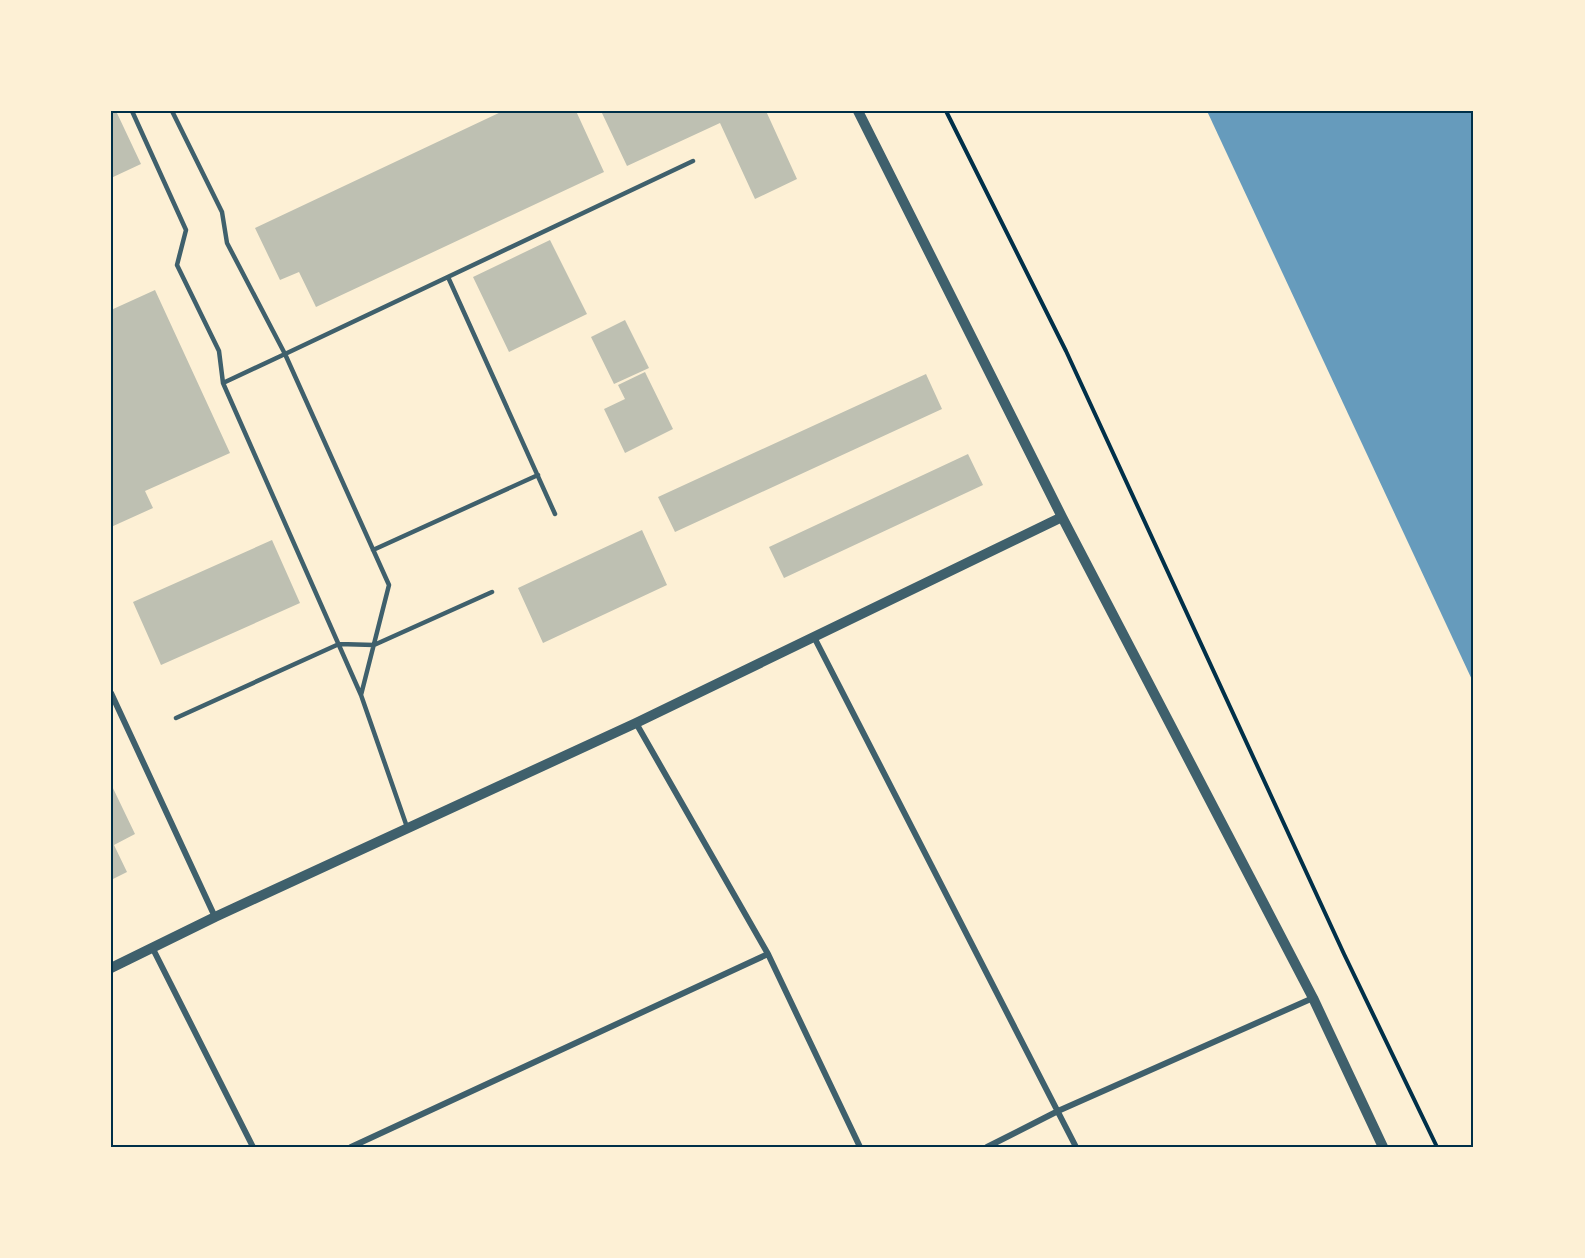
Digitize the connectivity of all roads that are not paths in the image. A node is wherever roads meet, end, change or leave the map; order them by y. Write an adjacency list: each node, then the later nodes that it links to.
1 (132, 111): 7 (lane)
2 (172, 111): 6 (lane)
3 (858, 111): 10 (street)
4 (693, 161): 5 (lane)
5 (448, 277): 6 (lane); 8 (lane)
6 (285, 354): 7 (lane); 11 (lane)
7 (223, 383): 14 (lane)
8 (538, 475): 9 (lane); 11 (lane)
9 (555, 514)
10 (1062, 517): 13 (street); 25 (street)
11 (373, 550): 15 (lane)
12 (492, 592): 15 (lane)
13 (814, 636): 19 (street); 26 (street)
14 (339, 644): 15 (lane); 17 (lane); 18 (lane)
15 (374, 645): 17 (lane)
16 (111, 693): 21 (street)
17 (361, 695): 20 (lane)
18 (176, 718)
19 (636, 723): 20 (street); 23 (street)
20 (408, 828): 21 (street)
21 (215, 917): 22 (street)
22 (153, 949): 24 (street); 27 (street)
23 (768, 954): 28 (street); 29 (street)
24 (111, 968)
25 (1313, 998): 26 (street); 32 (street)
26 (1058, 1111): 30 (street); 31 (street)
27 (253, 1147)
28 (351, 1147)
29 (860, 1147)
30 (987, 1147)
31 (1076, 1147)
32 (1383, 1147)

